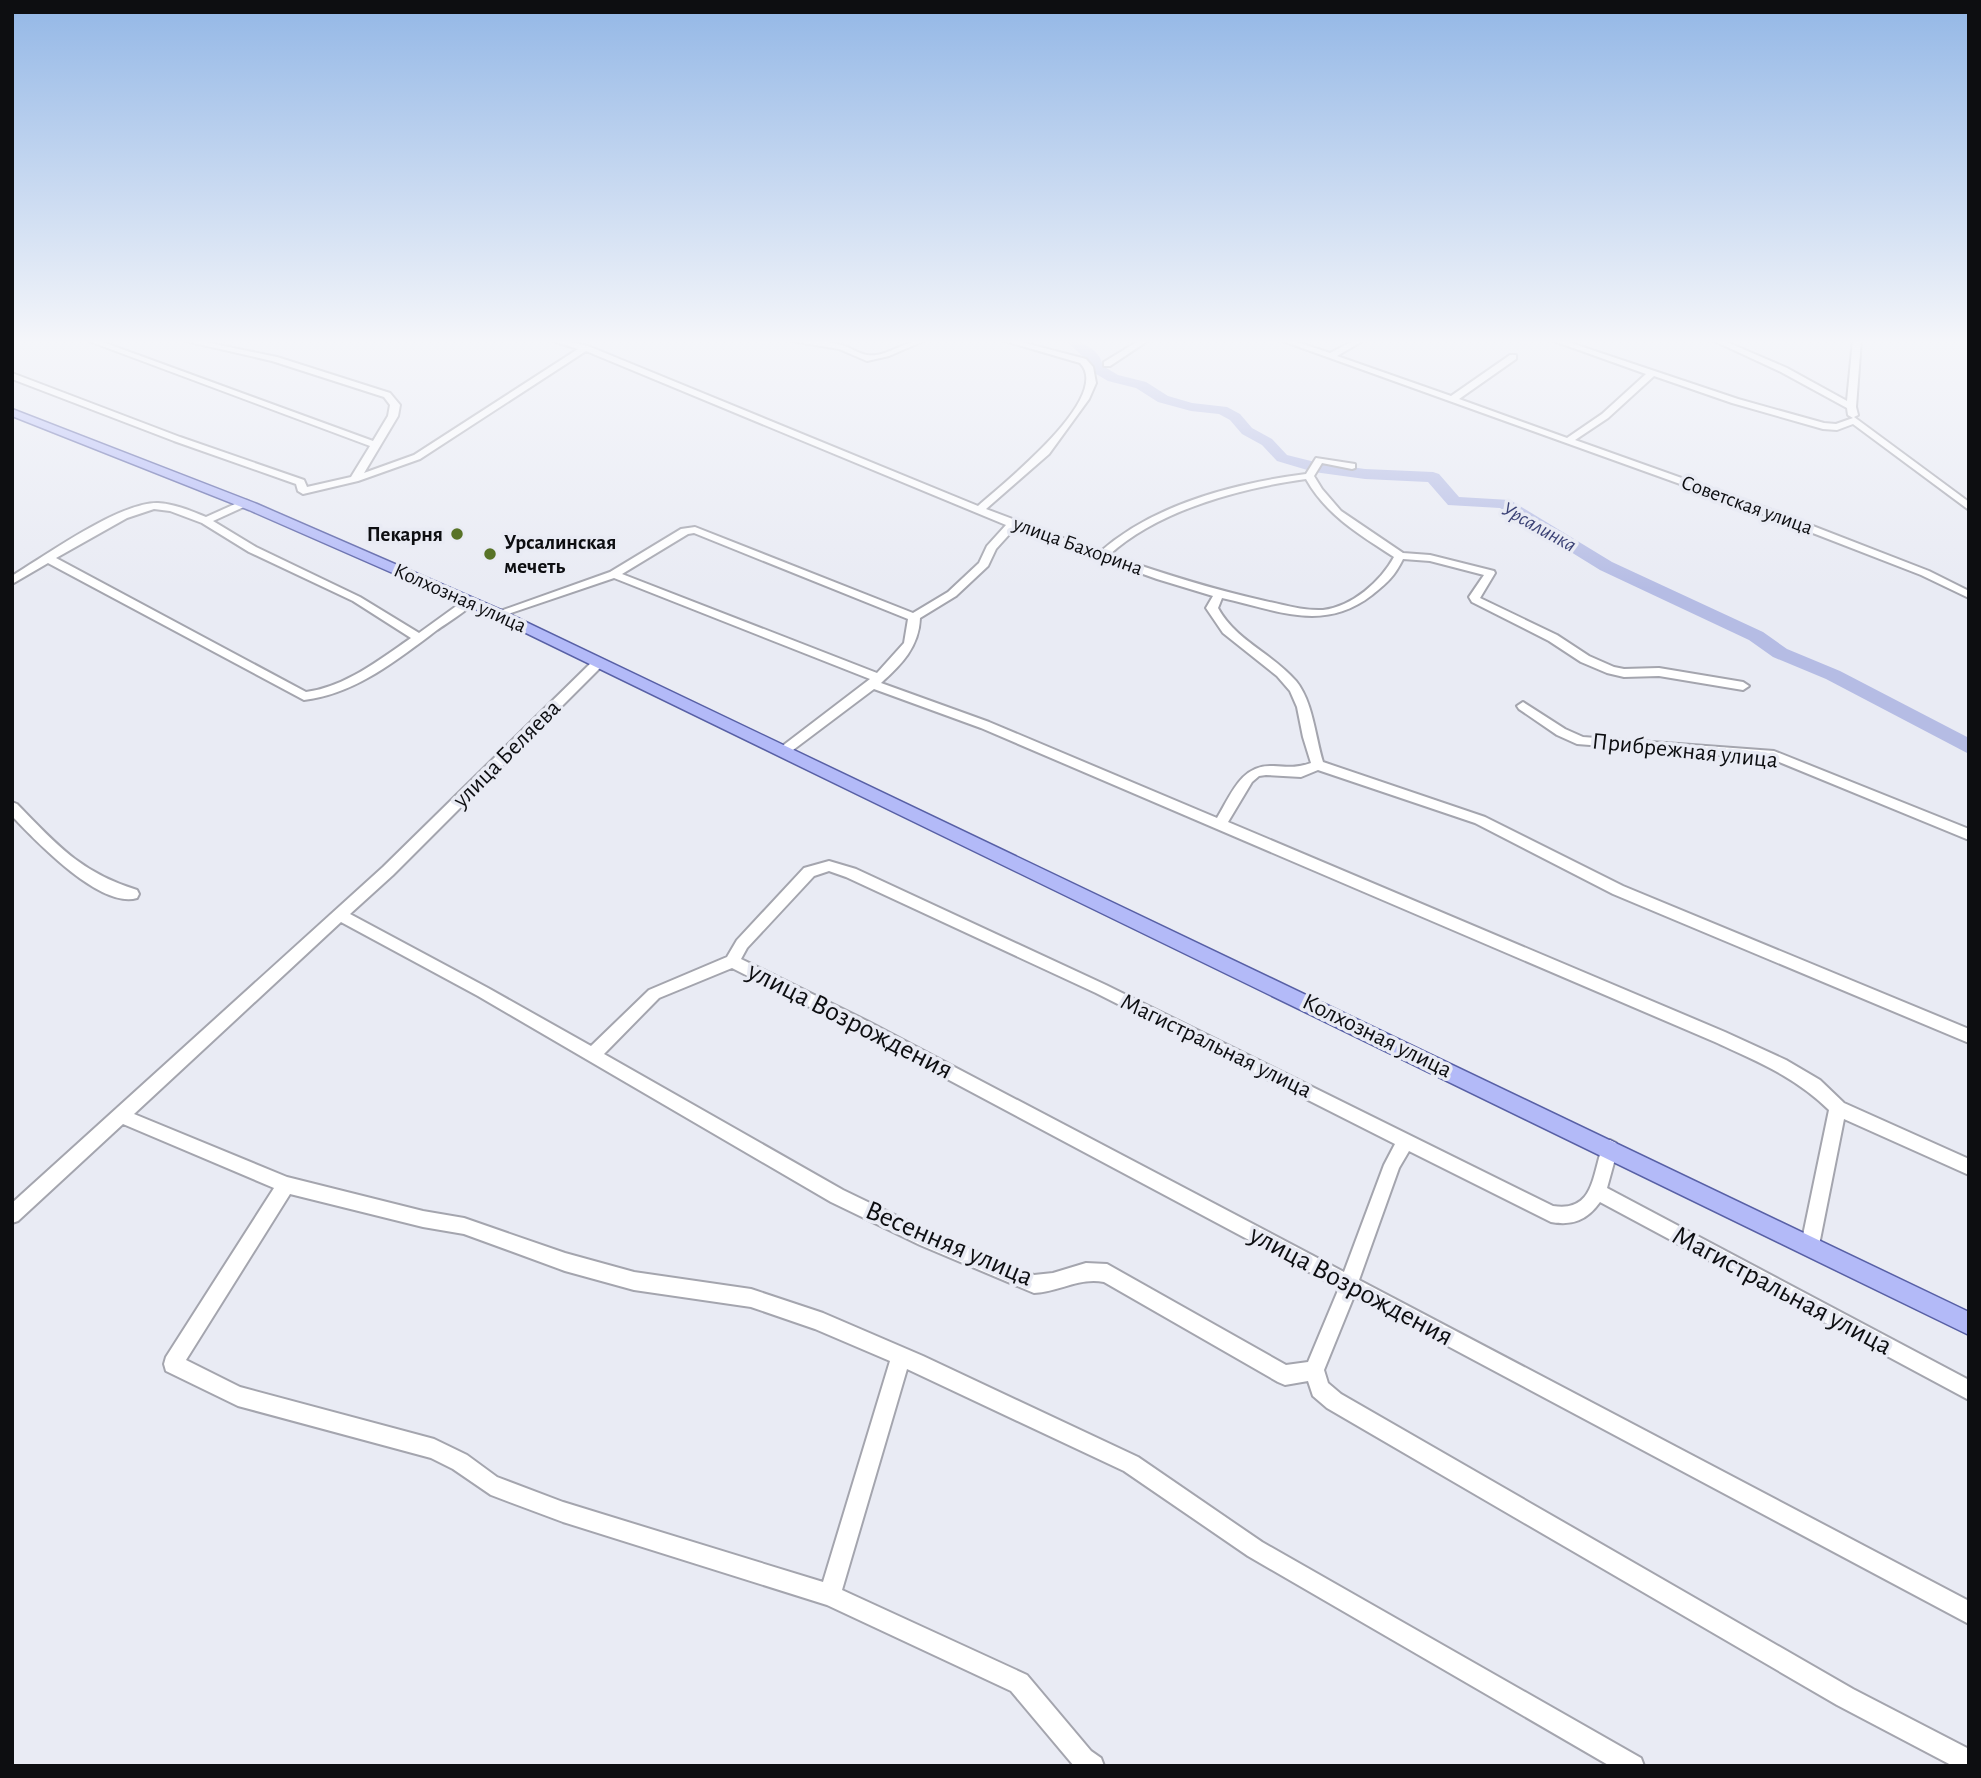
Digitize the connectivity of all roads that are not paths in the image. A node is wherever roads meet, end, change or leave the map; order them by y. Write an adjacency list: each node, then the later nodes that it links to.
1 (40, 423): 18 (main road, Колхозная улица)
2 (135, 423): 17 (street)
3 (315, 423): 14 (street)
4 (389, 423): 14 (street)
5 (469, 423): 17 (street)
6 (768, 423): 20 (street, улица Бахорина)
7 (1067, 423): 20 (street)
8 (1517, 423): 13 (street, Советская улица)
9 (1595, 423): 13 (street)
10 (1812, 423): 11 (street)
11 (1847, 423)
12 (1858, 423): 19 (street)
13 (1568, 441): 29 (street, Советская улица)
14 (375, 445): 17 (street)
15 (1352, 466): 16 (street)
16 (1309, 476): 23 (street); 24 (street)
17 (355, 480)
18 (244, 503): 21 (street); 30 (main road, Колхозная улица)
19 (1969, 507)
20 (980, 509): 22 (street, улица Бахорина)
21 (205, 521): 25 (street); 33 (street)
22 (1013, 524): 23 (street, улица Бахорина); 32 (street)
23 (1103, 555): 28 (street, улица Бахорина)
24 (1400, 556): 28 (street, улица Бахорина); 36 (street)
25 (48, 558): 27 (street); 33 (street)
26 (614, 574): 31 (street); 32 (street); 35 (street)
27 (12, 581)
28 (1219, 594): 39 (street)
29 (1969, 594)
30 (470, 601): 31 (main road, Колхозная улица); 33 (street)
31 (498, 614): 34 (main road, Колхозная улица)
32 (914, 617): 35 (street)
33 (419, 638)
34 (599, 662): 38 (main road, Колхозная улица); 44 (street, улица Беляева)
35 (875, 681): 38 (street); 41 (street)
36 (1743, 686)
37 (1523, 706): 42 (street, Прибрежная улица)
38 (785, 750): 51 (main road, Колхозная улица)
39 (1318, 765): 41 (street); 46 (street)
40 (12, 807): 43 (street)
41 (1220, 824): 48 (street)
42 (1969, 835)
43 (132, 894)
44 (340, 915): 47 (street, Весенняя улица); 49 (street, улица Беляева)
45 (732, 961): 47 (street); 50 (street, Магистральная улица); 57 (street, улица Возрождения)
46 (1969, 1036)
47 (593, 1054): 60 (street, Весенняя улица)
48 (1838, 1108): 52 (street); 56 (street)
49 (122, 1116): 53 (street); 55 (street, улица Беляева)
50 (1406, 1140): 54 (street, Магистральная улица); 57 (street)
51 (1610, 1149): 54 (street, Магистральная улица); 56 (main road, Колхозная улица)
52 (1969, 1167)
53 (286, 1185): 59 (street); 62 (street)
54 (1596, 1191): 61 (street, Магистральная улица)
55 (12, 1215)
56 (1810, 1245): 58 (main road, Колхозная улица)
57 (1349, 1284): 60 (street); 63 (street, улица Возрождения)
58 (1969, 1324)
59 (901, 1357): 62 (street); 66 (street)
60 (1314, 1370): 64 (street)
61 (1969, 1391)
62 (830, 1595): 65 (street)
63 (1969, 1613)
64 (1969, 1762)
65 (1093, 1766)
66 (1633, 1766)

